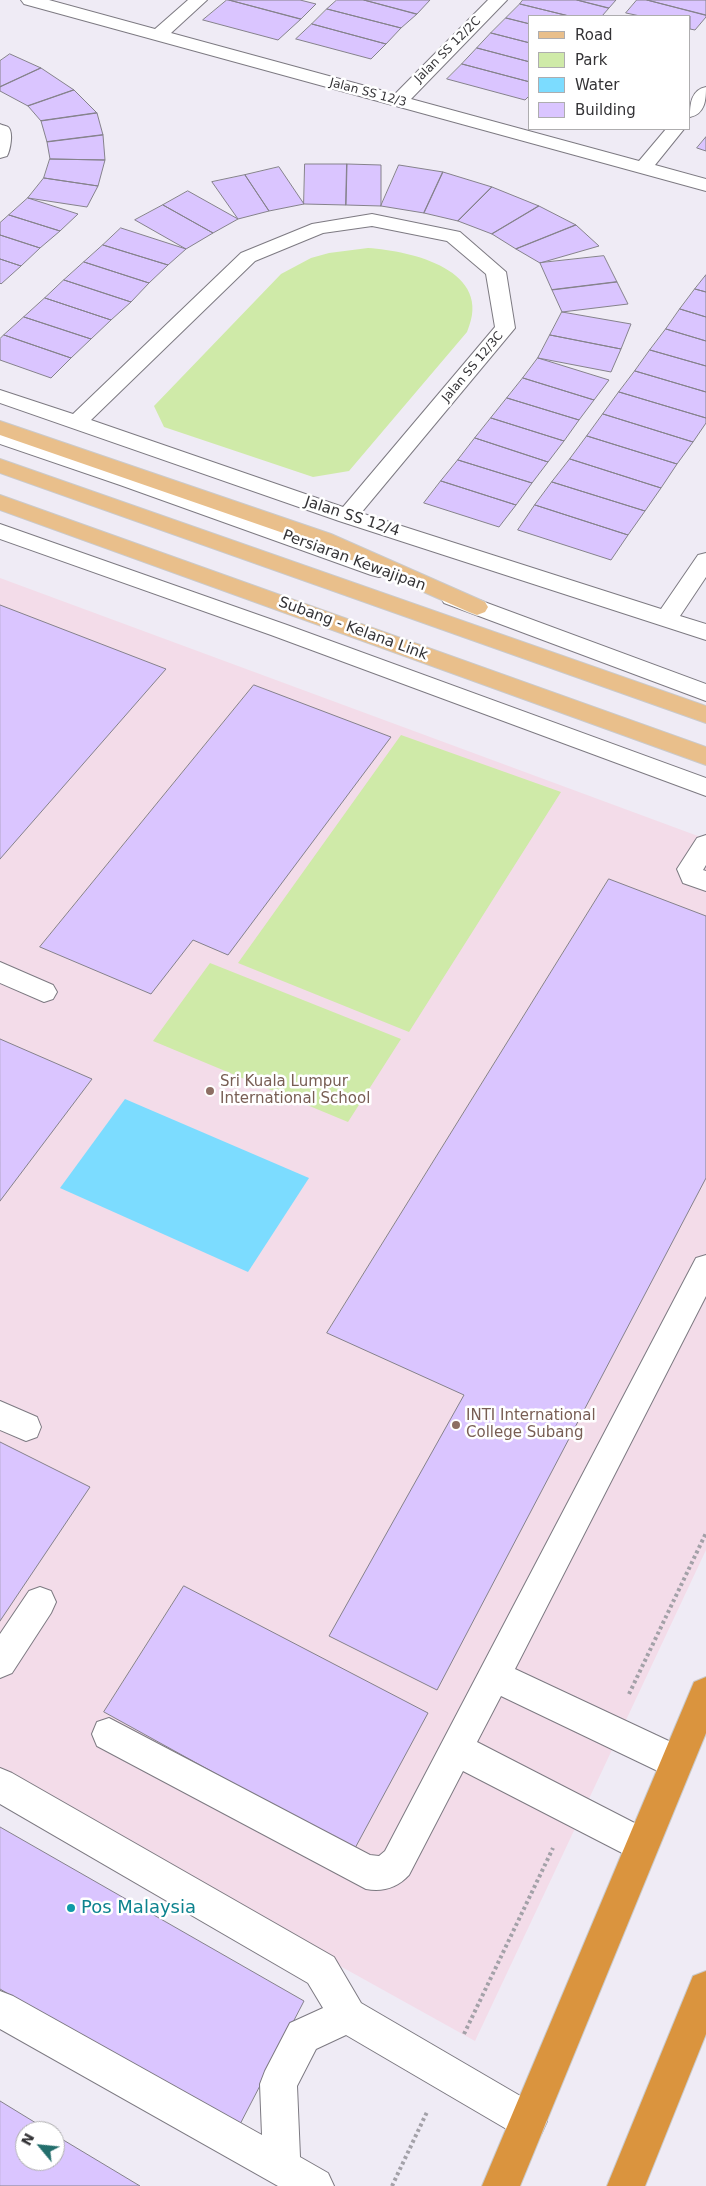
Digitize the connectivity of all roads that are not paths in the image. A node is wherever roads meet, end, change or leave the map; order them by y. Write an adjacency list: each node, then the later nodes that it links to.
1 (30, 0): 4 (street, Jalan SS 12/3)
2 (198, 0): 4 (street)
3 (498, 0): 6 (street, Jalan SS 12/2C)
4 (158, 35): 6 (street, Jalan SS 12/3)
5 (706, 92): 7 (street)
6 (399, 101): 11 (street, Jalan SS 12/3)
7 (691, 111)
8 (0, 130): 10 (street)
9 (675, 130): 11 (street)
10 (0, 152)
11 (642, 168): 12 (street, Jalan SS 12/3)
12 (706, 185)
13 (0, 396): 14 (street, Jalan SS 12/4)
14 (76, 423): 19 (street, Jalan SS 12/4); 19 (street, Jalan SS 12/3C)
15 (0, 428): 22 (main road)
16 (0, 437): 22 (street, Persiaran Kewajipan)
17 (0, 466): 26 (main road)
18 (0, 502): 27 (main road, Subang - Kelana Link)
19 (347, 516): 23 (street, Jalan SS 12/4)
20 (0, 531): 28 (street)
21 (706, 560): 23 (street)
22 (477, 607): 25 (street, Persiaran Kewajipan)
23 (666, 619): 24 (street, Jalan SS 12/4)
24 (706, 632)
25 (706, 692)
26 (706, 715)
27 (706, 756)
28 (706, 787)
29 (706, 844): 30 (street)
30 (706, 882)
31 (0, 972): 32 (street)
32 (44, 992)
33 (706, 1267): 36 (street)
34 (40, 1602): 35 (street)
35 (0, 1662)
36 (495, 1676): 39 (street); 40 (street)
37 (706, 1694): 40 (highway)
38 (108, 1734): 39 (street)
39 (456, 1749): 42 (street)
40 (676, 1762): 42 (highway)
41 (0, 1786): 45 (street)
42 (642, 1845): 46 (highway)
43 (706, 1989): 50 (highway)
44 (0, 2009): 47 (street)
45 (348, 2016): 46 (street); 47 (street)
46 (528, 2121): 49 (highway)
47 (282, 2167): 48 (street)
48 (315, 2186)
49 (501, 2186)
50 (626, 2186)

